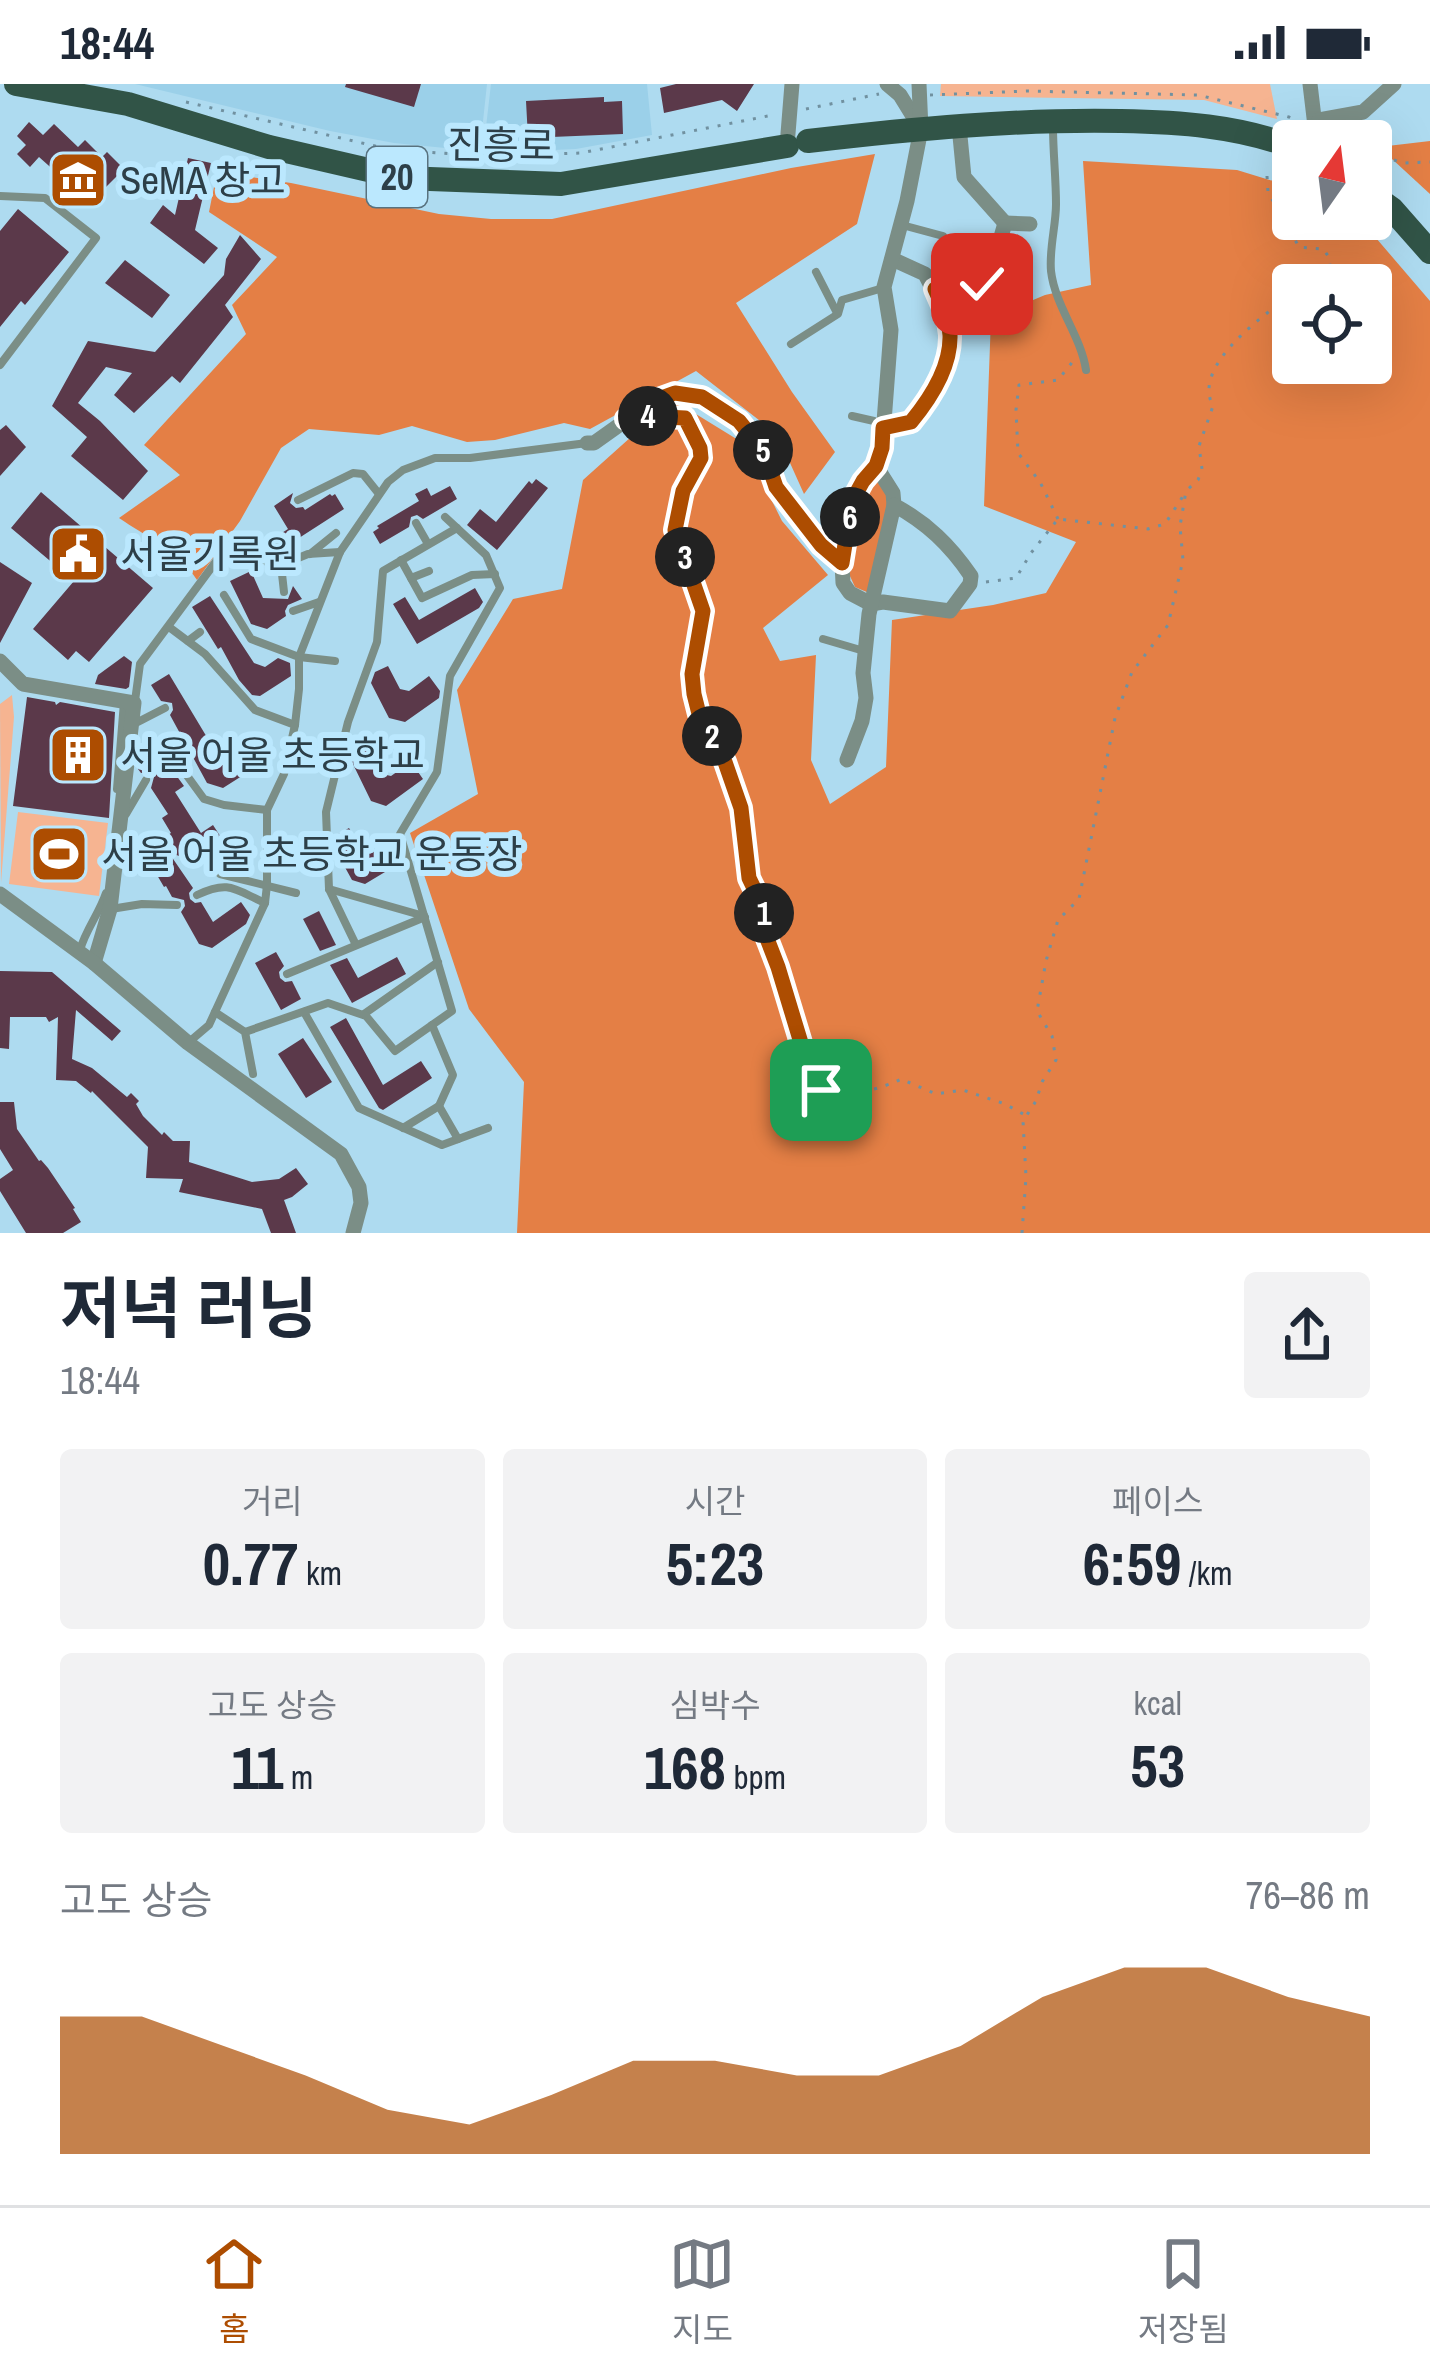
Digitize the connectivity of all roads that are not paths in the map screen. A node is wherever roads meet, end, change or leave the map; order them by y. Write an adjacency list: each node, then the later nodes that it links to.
1 (16, 84): 13 (main road, 진흥로 / 20)
2 (792, 84): 13 (street)
3 (887, 84): 11 (street)
4 (1310, 84): 8 (street)
5 (1394, 84): 9 (street)
6 (918, 90): 11 (street)
7 (1053, 119): 10 (main road, 진흥로 / 20); 12 (main road, 진흥로 / 20); 28 (lane)
8 (1311, 120)
9 (1318, 120)
10 (959, 126): 11 (main road, 진흥로 / 20); 16 (street)
11 (921, 129): 13 (main road, 진흥로 / 20); 18 (street)
12 (1272, 141)
13 (798, 144)
14 (0, 196): 27 (lane)
15 (1392, 209): 20 (main road)
16 (1005, 223): 17 (street); 24 (street)
17 (1030, 224)
18 (901, 225): 19 (lane); 21 (street)
19 (943, 236)
20 (1430, 252)
21 (892, 259): 23 (street); 24 (street)
22 (816, 272): 25 (lane)
23 (884, 287): 25 (lane); 30 (street)
24 (935, 289): 30 (street)
25 (838, 314): 26 (lane)
26 (791, 344)
27 (0, 365)
28 (1086, 370)
29 (852, 416): 30 (lane)
30 (883, 428): 32 (street)
31 (587, 443): 33 (lane); 46 (street)
32 (876, 466): 35 (street); 46 (street)
33 (380, 494): 34 (lane); 42 (lane)
34 (298, 500)
35 (894, 505): 54 (street); 54 (street)
36 (445, 517): 38 (lane)
37 (416, 524): 41 (lane)
38 (457, 528): 41 (lane); 49 (lane)
39 (336, 532): 43 (lane)
40 (277, 544): 44 (lane)
41 (428, 544): 45 (lane)
42 (340, 552): 43 (lane); 53 (lane)
43 (308, 554): 47 (lane)
44 (260, 560): 47 (lane); 56 (lane)
45 (401, 560): 50 (lane); 75 (lane)
46 (842, 563): 54 (street)
47 (281, 565): 51 (lane)
48 (429, 571): 50 (lane)
49 (495, 574): 50 (lane); 82 (lane)
50 (411, 578)
51 (284, 592)
52 (224, 595): 61 (lane)
53 (319, 602): 55 (lane); 61 (lane)
54 (871, 604): 60 (street)
55 (293, 611)
56 (169, 627): 59 (lane); 64 (lane)
57 (200, 632): 59 (lane)
58 (823, 639): 60 (lane)
59 (188, 641): 67 (lane)
60 (864, 651): 69 (street)
61 (299, 656): 62 (lane); 67 (lane)
62 (334, 661)
63 (0, 662): 64 (street)
64 (129, 702): 66 (street); 84 (lane)
65 (165, 708): 66 (lane)
66 (131, 725): 72 (street)
67 (295, 725): 71 (lane)
68 (164, 744): 71 (lane)
69 (847, 760)
70 (146, 780): 72 (lane)
71 (267, 810): 74 (lane)
72 (122, 821): 81 (street)
73 (212, 863): 74 (lane)
74 (267, 885): 76 (lane); 79 (lane)
75 (329, 889): 82 (lane); 83 (lane)
76 (296, 893)
77 (0, 894): 84 (street)
78 (196, 895): 79 (lane)
79 (265, 903): 87 (lane)
80 (177, 905): 81 (lane)
81 (110, 909): 84 (street)
82 (425, 916): 83 (lane); 85 (lane)
83 (356, 945): 86 (lane)
84 (87, 958): 92 (street)
85 (438, 962): 89 (lane); 90 (lane)
86 (287, 974)
87 (215, 1012): 91 (lane); 92 (lane)
88 (304, 1012): 89 (lane); 91 (lane); 96 (lane)
89 (363, 1015): 90 (lane)
90 (432, 1025): 94 (lane)
91 (245, 1032): 93 (lane)
92 (188, 1043): 98 (street)
93 (254, 1074)
94 (439, 1106): 96 (lane); 97 (lane)
95 (488, 1128): 97 (lane)
96 (402, 1129): 97 (lane)
97 (458, 1139)
98 (353, 1233)

